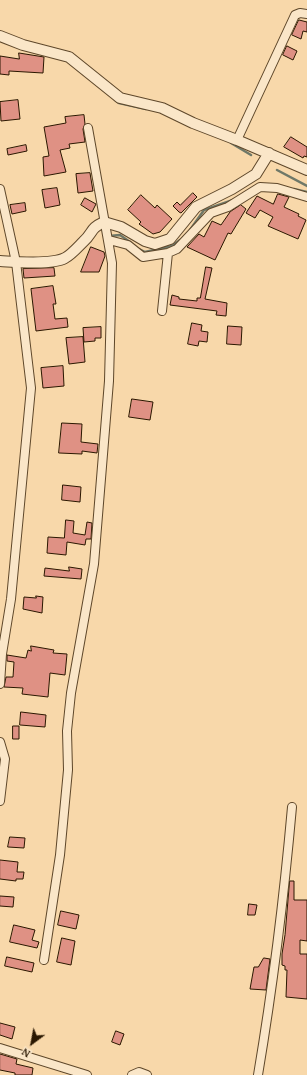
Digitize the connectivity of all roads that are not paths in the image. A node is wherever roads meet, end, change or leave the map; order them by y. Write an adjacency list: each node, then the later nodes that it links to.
1 (307, 14): 4 (street)
2 (0, 36): 4 (street)
3 (88, 128): 9 (street)
4 (237, 140): 5 (street)
5 (269, 153): 6 (street); 9 (street)
6 (306, 167)
7 (0, 189): 13 (street)
8 (307, 197): 11 (street)
9 (104, 222): 10 (street); 13 (street)
10 (109, 240): 11 (street); 19 (street)
11 (168, 253): 14 (street)
12 (0, 260): 13 (street)
13 (16, 262): 15 (street)
14 (162, 311)
15 (0, 684)
16 (0, 742): 17 (street)
17 (0, 801)
18 (292, 806): 24 (street)
19 (44, 960)
20 (0, 1048): 21 (street)
21 (88, 1075)
22 (132, 1075): 23 (street)
23 (147, 1075)
24 (258, 1075)

